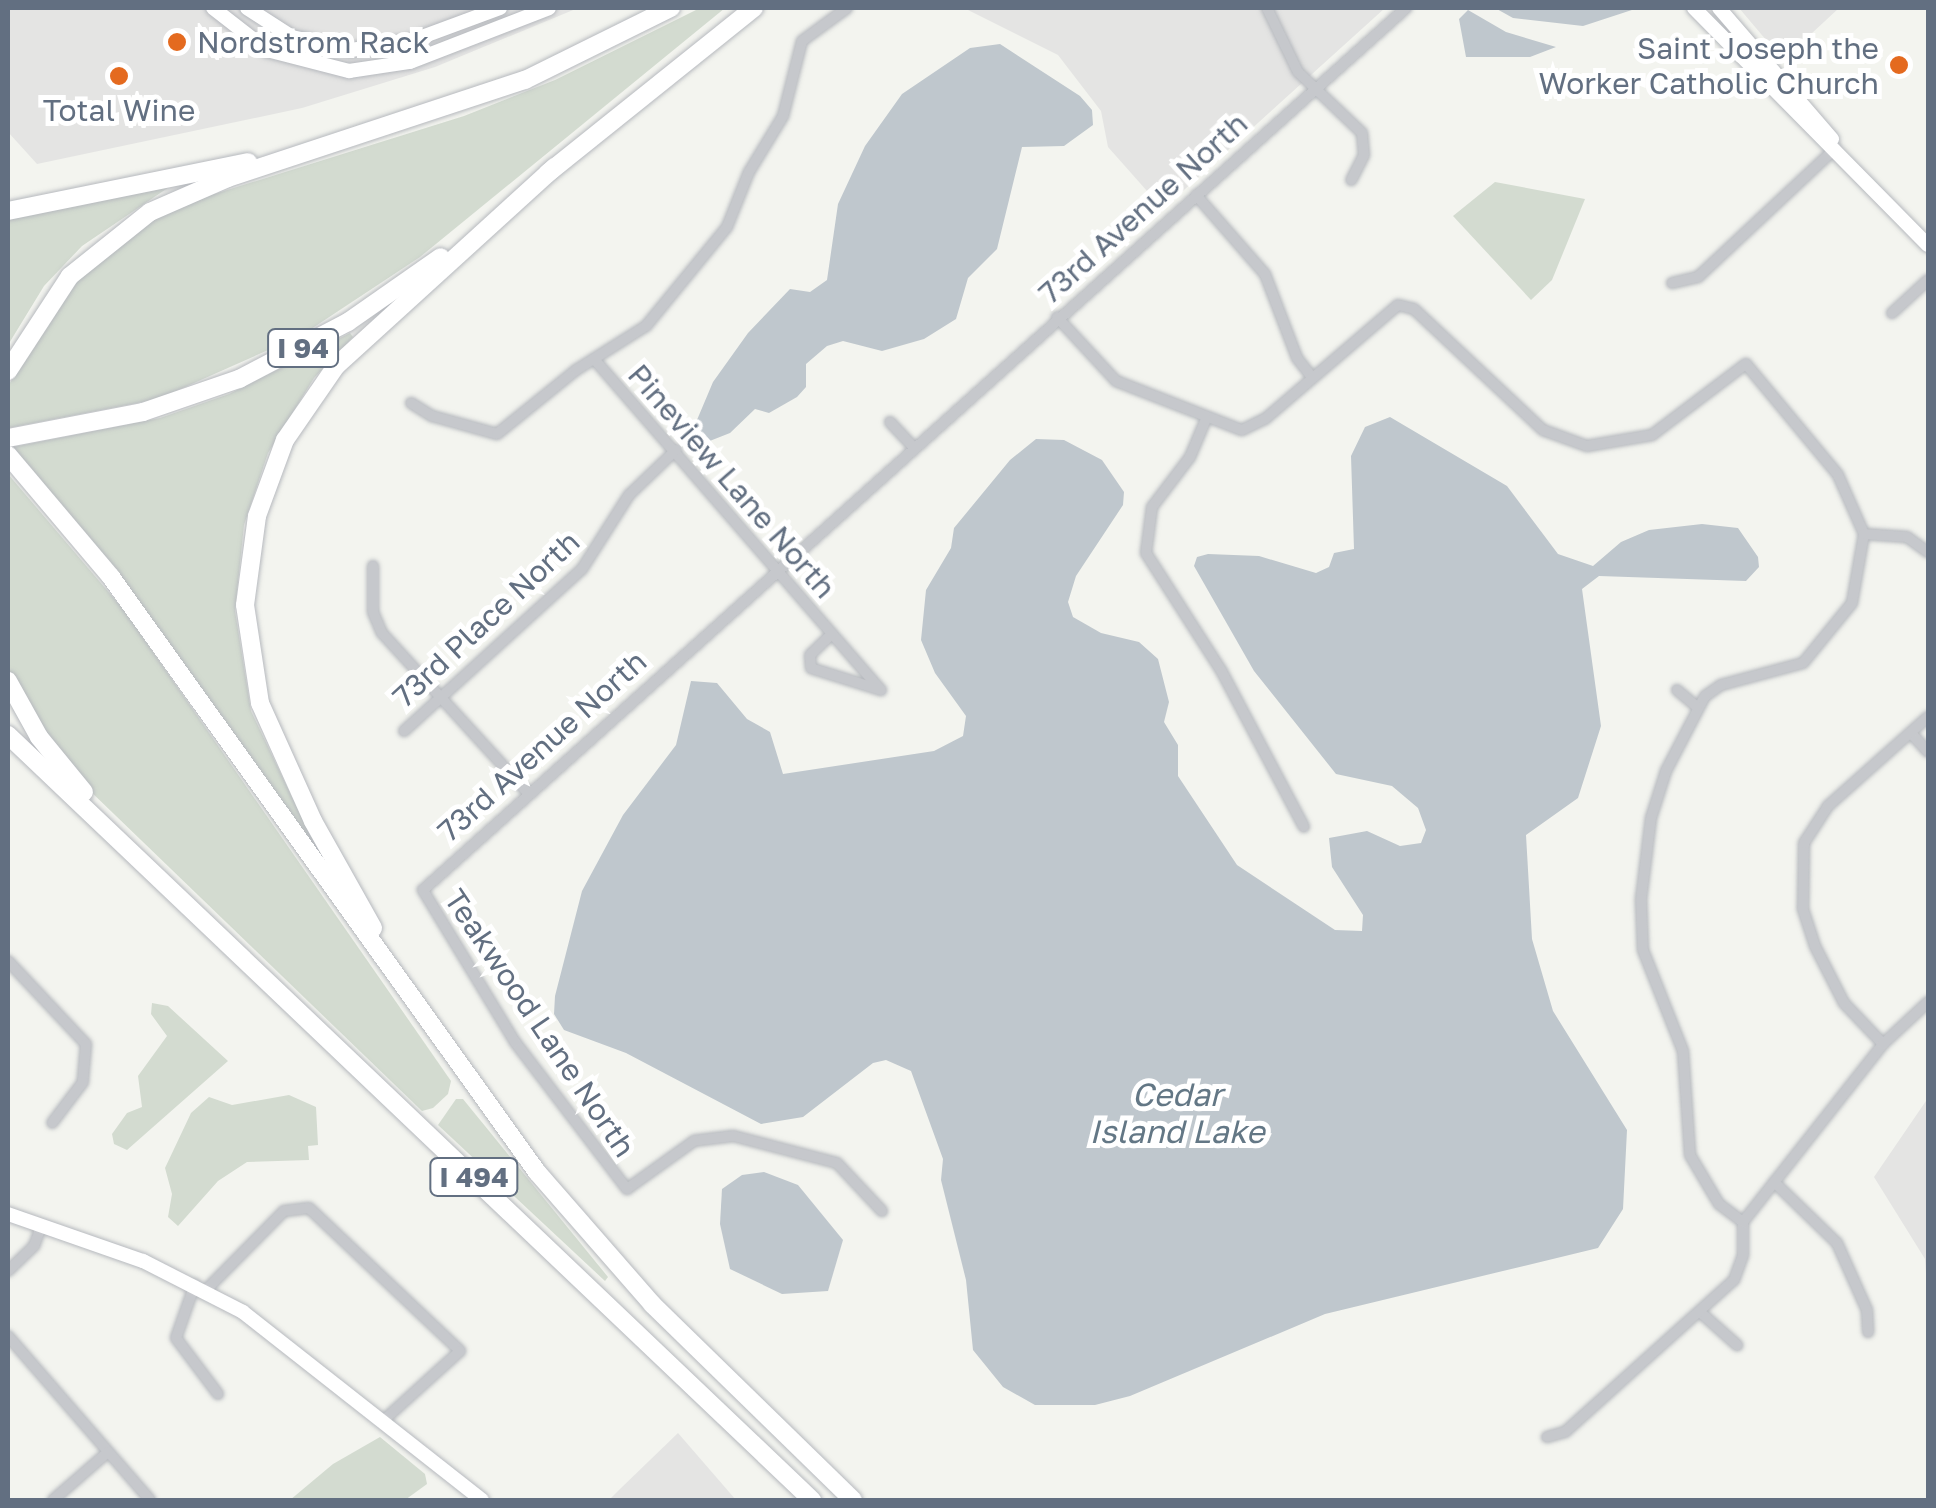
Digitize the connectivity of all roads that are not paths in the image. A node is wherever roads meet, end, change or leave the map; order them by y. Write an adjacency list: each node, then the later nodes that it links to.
1 (214, 8): 4 (street)
2 (247, 8): 3 (street)
3 (500, 8)
4 (549, 8)
5 (671, 8): 13 (highway)
6 (754, 8): 15 (highway, I 94)
7 (846, 8): 24 (street)
8 (1267, 8): 12 (street)
9 (1406, 8): 12 (street, 73rd Avenue North)
10 (1694, 8): 14 (street)
11 (1719, 8): 14 (street)
12 (1314, 89): 16 (street); 17 (street, 73rd Avenue North)
13 (413, 120): 18 (highway); 25 (highway)
14 (1837, 148): 19 (street); 21 (street)
15 (554, 167): 30 (highway, I 94); 54 (highway)
16 (1351, 180)
17 (1196, 195): 23 (street, 73rd Avenue North); 26 (street)
18 (8, 211)
19 (1928, 245)
20 (1928, 280): 22 (street)
21 (1672, 283)
22 (1892, 313)
23 (1058, 318): 28 (street); 31 (street, 73rd Avenue North)
24 (594, 359): 27 (street); 32 (street, Pineview Lane North)
25 (10, 366)
26 (1312, 377): 28 (street); 34 (street)
27 (411, 403)
28 (1206, 419): 49 (street)
29 (890, 422): 31 (street)
30 (8, 438)
31 (912, 446): 37 (street, 73rd Avenue North)
32 (676, 450): 37 (street, Pineview Lane North); 41 (street, 73rd Place North)
33 (8, 455): 54 (highway)
34 (1864, 534): 35 (street); 42 (street)
35 (1928, 552)
36 (373, 566): 41 (street)
37 (774, 568): 38 (street, Pineview Lane North); 48 (street, 73rd Avenue North)
38 (832, 634): 38 (street, Pineview Lane North)
39 (8, 680): 50 (highway)
40 (1678, 690): 42 (street)
41 (440, 698): 44 (street, 73rd Place North); 48 (street)
42 (1698, 708): 60 (street)
43 (1928, 717): 45 (street)
44 (404, 731)
45 (1911, 733): 47 (street); 55 (street)
46 (8, 735): 50 (highway)
47 (1928, 752)
48 (527, 792): 51 (street, 73rd Avenue North)
49 (1304, 826)
50 (136, 853): 75 (highway, I 494)
51 (428, 883): 58 (street, Teakwood Lane North)
52 (8, 961): 56 (street)
53 (1928, 1002): 55 (street)
54 (437, 1036): 76 (highway, I 494)
55 (1883, 1044): 57 (street)
56 (52, 1123)
57 (1774, 1182): 60 (street); 65 (street)
58 (882, 1211)
59 (8, 1214): 61 (street)
60 (1743, 1222): 64 (street)
61 (42, 1224): 62 (street); 63 (street)
62 (8, 1270)
63 (200, 1287): 68 (street); 69 (street); 69 (street)
64 (1700, 1312): 67 (street); 70 (street)
65 (1868, 1332)
66 (8, 1336): 71 (street)
67 (1737, 1344)
68 (218, 1394)
69 (385, 1420): 74 (street)
70 (1547, 1438)
71 (108, 1452): 72 (street); 73 (street)
72 (54, 1500)
73 (150, 1500)
74 (482, 1500)
75 (812, 1500)
76 (853, 1500)

